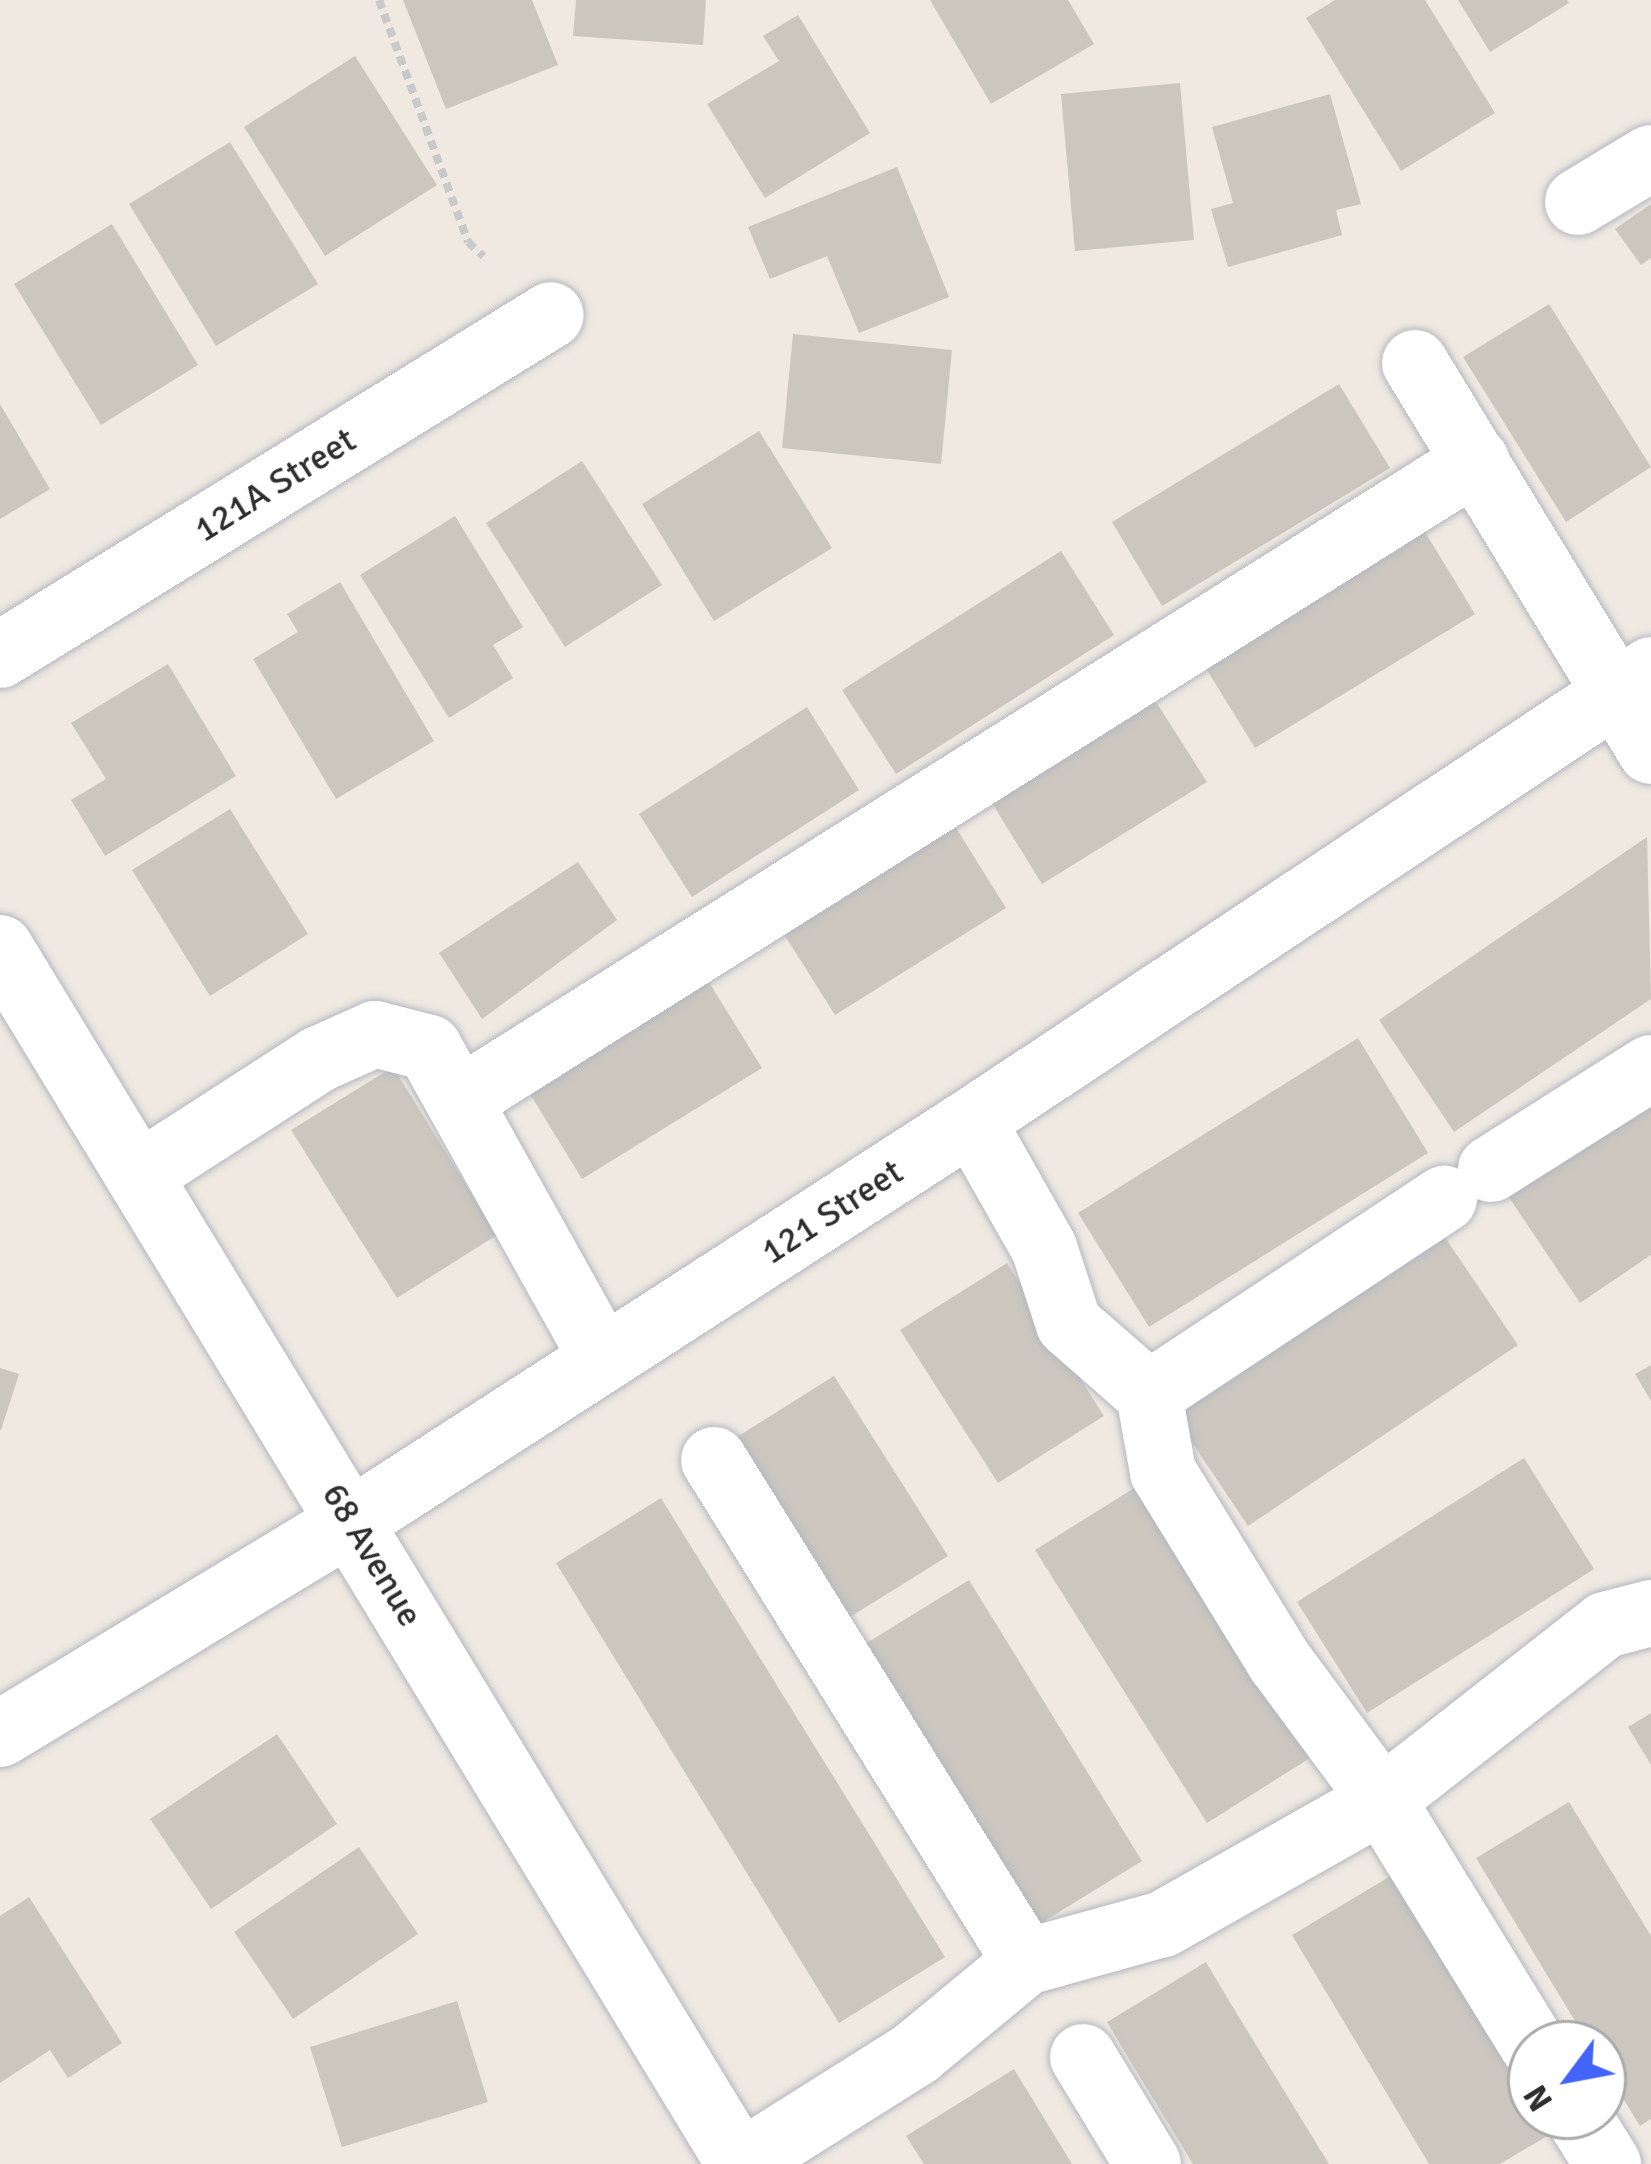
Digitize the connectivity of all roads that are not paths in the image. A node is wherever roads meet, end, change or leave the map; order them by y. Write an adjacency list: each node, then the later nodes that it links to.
1 (1651, 158): 2 (street)
2 (1579, 202)
3 (551, 315): 6 (street, 121A Street)
4 (1415, 363): 5 (street)
5 (1476, 461): 7 (street); 11 (street)
6 (0, 655)
7 (1635, 681): 8 (street); 12 (street, 121 Street)
8 (1651, 751)
9 (0, 948): 13 (street, 68 Avenue)
10 (1651, 1068): 15 (street)
11 (464, 1098): 13 (street); 14 (street)
12 (972, 1121): 14 (street, 121 Street); 15 (street)
13 (139, 1174): 17 (street, 68 Avenue)
14 (603, 1359): 17 (street, 121 Street)
15 (1149, 1394): 20 (street)
16 (714, 1460): 21 (street)
17 (352, 1520): 19 (street, 121 Street); 24 (street, 68 Avenue)
18 (1651, 1613): 20 (street)
19 (0, 1734)
20 (1382, 1800): 21 (street); 22 (street)
21 (1026, 1962): 24 (street)
22 (1517, 2020)
23 (1083, 2057): 25 (street)
24 (740, 2164)
25 (1148, 2164)

